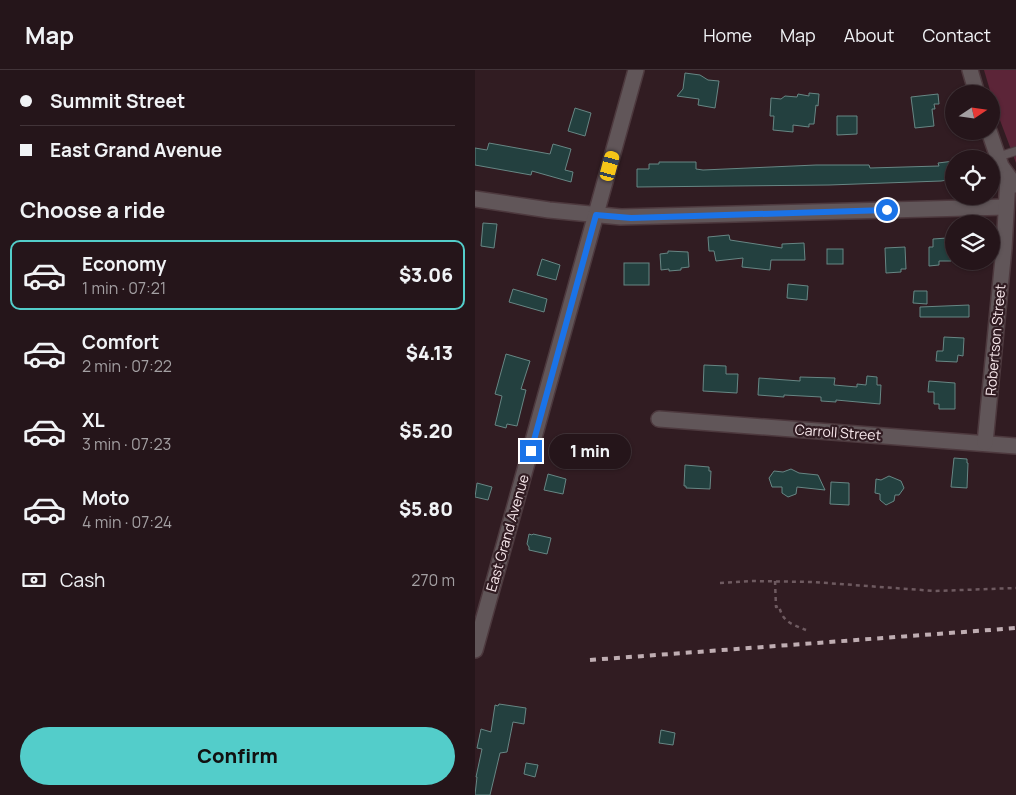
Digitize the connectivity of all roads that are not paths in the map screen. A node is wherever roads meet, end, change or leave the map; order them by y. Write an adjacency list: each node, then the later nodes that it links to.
1 (636, 70): 10 (street, East Grand Avenue)
2 (970, 70): 3 (street)
3 (974, 85)
4 (1016, 151): 5 (lane)
5 (1000, 156)
6 (1000, 162): 7 (street)
7 (1012, 182): 9 (street, Robertson Street)
8 (475, 199): 10 (street)
9 (1006, 207): 10 (street); 12 (street, Robertson Street)
10 (596, 215): 14 (street, East Grand Avenue)
11 (659, 419): 12 (street, Carroll Street)
12 (985, 443): 13 (street, Carroll Street)
13 (1016, 446)
14 (475, 650)

